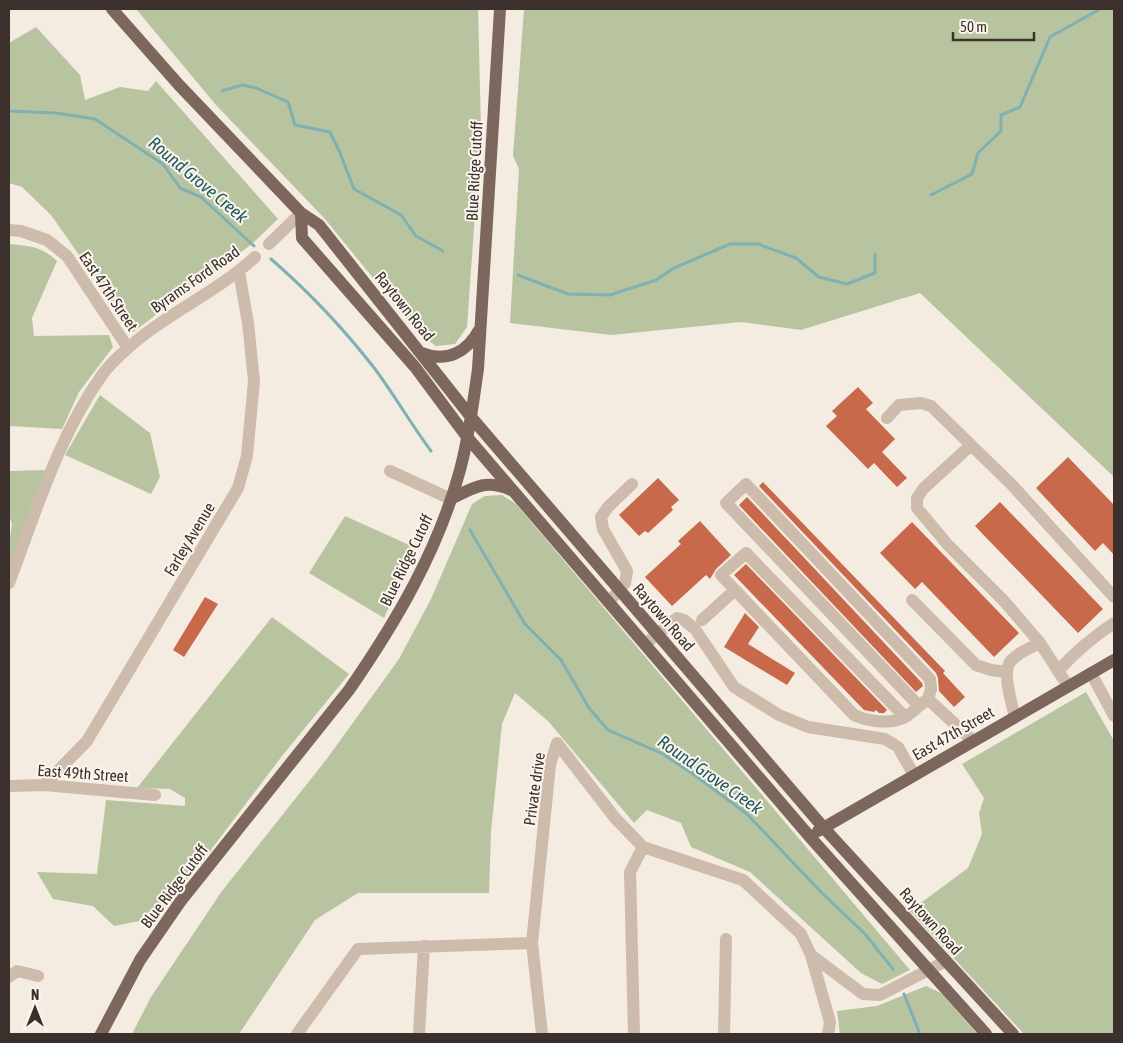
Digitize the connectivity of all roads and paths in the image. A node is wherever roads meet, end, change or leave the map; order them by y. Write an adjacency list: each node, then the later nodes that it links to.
1 (112, 9): 3 (main road, Raytown Road)
2 (500, 9): 8 (main road, Blue Ridge Cutoff)
3 (302, 213): 5 (street); 10 (main road, Raytown Road); 13 (main road, Raytown Road)
4 (9, 230): 9 (street, East 47th Street)
5 (268, 244)
6 (255, 257): 7 (street, Byrams Ford Road)
7 (239, 272): 9 (street, Byrams Ford Road); 41 (street, Farley Avenue)
8 (480, 328): 10 (main road); 11 (main road, Blue Ridge Cutoff)
9 (128, 348): 19 (street, Byrams Ford Road)
10 (422, 353): 11 (main road, Raytown Road)
11 (472, 417): 13 (main road, Blue Ridge Cutoff); 20 (main road, Raytown Road)
12 (887, 418): 14 (street)
13 (467, 437): 17 (main road, Raytown Road); 18 (main road, Blue Ridge Cutoff)
14 (971, 445): 22 (street); 28 (street)
15 (390, 471): 18 (street)
16 (632, 484): 20 (street)
17 (513, 490): 18 (main road); 24 (main road, Raytown Road)
18 (451, 499): 55 (main road, Blue Ridge Cutoff)
19 (9, 583)
20 (620, 590): 24 (street); 27 (main road, Raytown Road)
21 (736, 590): 25 (street); 37 (street); 37 (street)
22 (1114, 597)
23 (912, 600): 32 (street)
24 (609, 602): 29 (main road, Raytown Road)
25 (702, 620)
26 (1114, 623): 31 (street)
27 (657, 633): 29 (street); 40 (street); 44 (main road, Raytown Road)
28 (1040, 643): 31 (street); 32 (street)
29 (645, 644): 45 (main road, Raytown Road)
30 (1114, 660): 33 (main road, East 47th Street)
31 (1058, 671): 34 (street)
32 (1007, 672): 38 (street)
33 (1091, 673): 34 (main road, East 47th Street); 36 (street)
34 (1068, 686): 38 (main road, East 47th Street)
35 (924, 703): 35 (street); 37 (street); 39 (street)
36 (1114, 716)
37 (905, 717)
38 (1015, 717): 39 (main road, East 47th Street)
39 (973, 741): 40 (main road, East 47th Street)
40 (914, 775): 44 (main road, East 47th Street)
41 (44, 785): 42 (street, East 49th Street); 43 (street, East 49th Street)
42 (9, 786)
43 (156, 795)
44 (823, 827): 45 (main road, East 47th Street); 51 (main road, Raytown Road)
45 (810, 837): 52 (main road, Raytown Road)
46 (643, 847): 48 (street, Private drive); 50 (street, Private drive); 59 (street)
47 (726, 939): 60 (street)
48 (532, 943): 49 (street); 58 (street, Private drive)
49 (424, 946): 56 (street); 57 (street)
50 (812, 956): 52 (street, Private drive); 61 (street, Private drive)
51 (946, 961): 52 (street, Private drive); 63 (main road, Raytown Road)
52 (928, 970): 62 (main road, Raytown Road)
53 (38, 976): 54 (street)
54 (9, 977)
55 (101, 1034)
56 (297, 1034)
57 (419, 1034)
58 (542, 1034)
59 (634, 1034)
60 (724, 1034)
61 (828, 1034)
62 (986, 1034)
63 (1013, 1034)

